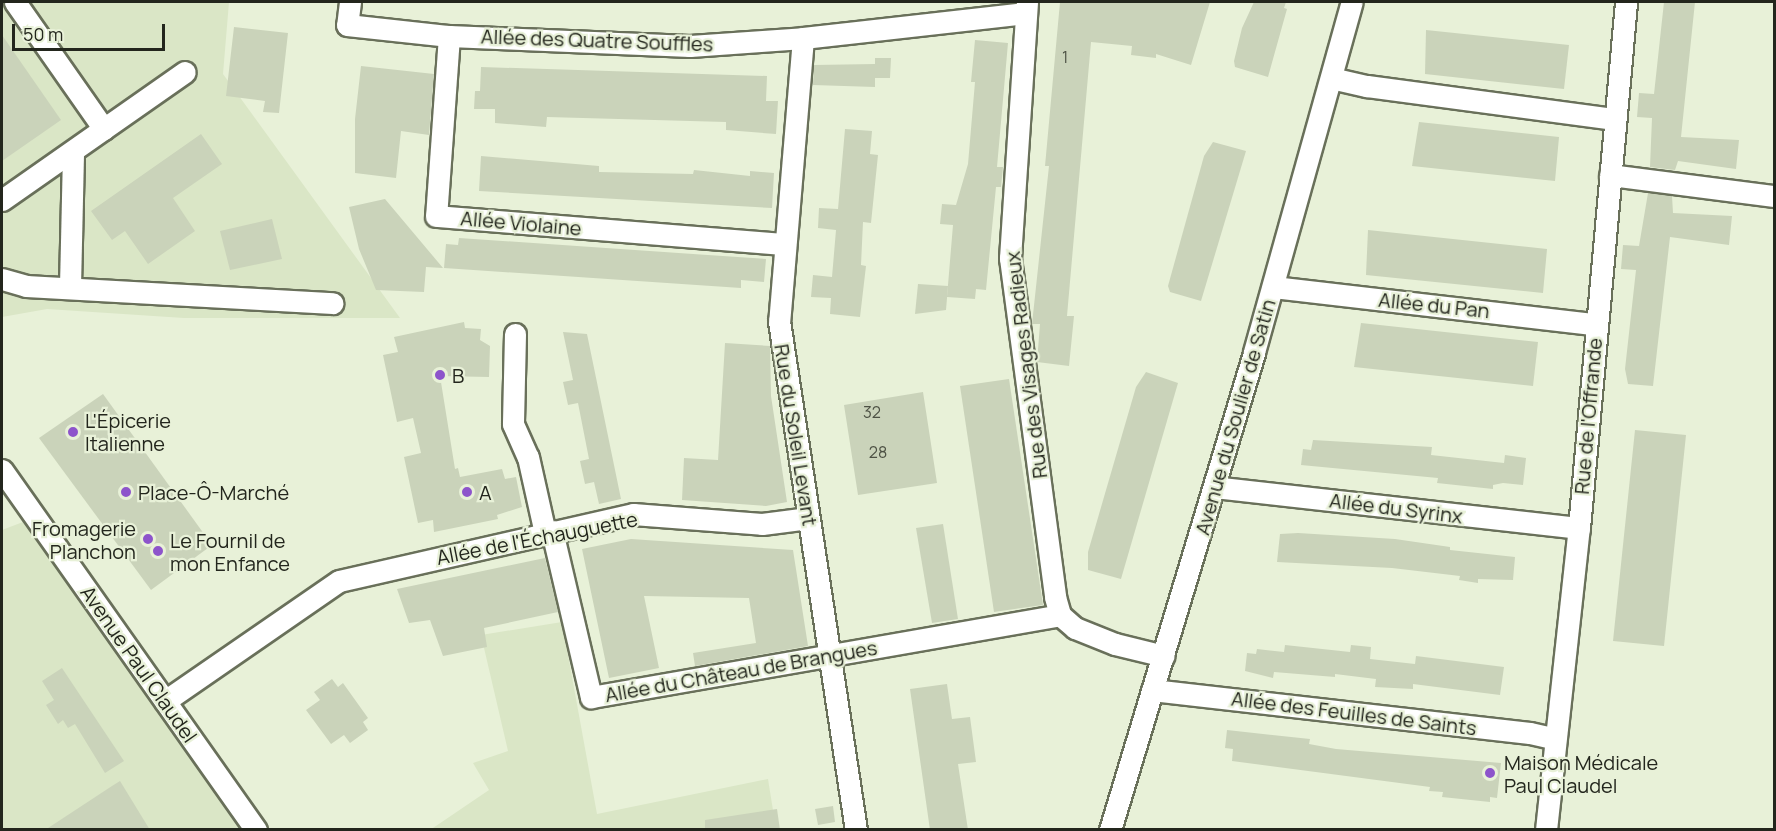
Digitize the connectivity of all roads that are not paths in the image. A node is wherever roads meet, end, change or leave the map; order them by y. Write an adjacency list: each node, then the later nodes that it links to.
1 (350, 2): 6 (street, Allée des Quatre Souffles)
2 (1352, 2): 9 (street, Avenue du Soulier de Satin)
3 (1626, 2): 10 (street, Rue de l'Offrande)
4 (1026, 7): 7 (street, Allée des Quatre Souffles); 28 (street, Rue des Visages Radieux)
5 (21, 9): 11 (street)
6 (449, 36): 7 (street, Allée des Quatre Souffles); 16 (street, Allée Violaine)
7 (803, 38): 16 (street, Rue du Soleil Levant)
8 (185, 72): 11 (street)
9 (1331, 78): 10 (street); 19 (street, Avenue du Soulier de Satin)
10 (1615, 119): 13 (street, Rue de l'Offrande)
11 (104, 129): 12 (street)
12 (73, 152): 15 (street); 18 (street)
13 (1610, 175): 14 (street); 21 (street, Rue de l'Offrande)
14 (1774, 196)
15 (2, 200)
16 (785, 244): 25 (street, Rue du Soleil Levant)
17 (2, 279): 18 (street)
18 (70, 286): 20 (street)
19 (1272, 287): 21 (street, Allée du Pan); 24 (street, Avenue du Soulier de Satin)
20 (333, 303)
21 (1595, 324): 26 (street, Rue de l'Offrande)
22 (515, 334): 27 (street)
23 (2, 470): 32 (street, Avenue Paul Claudel)
24 (1214, 487): 26 (street, Allée du Syrinx); 30 (street, Avenue du Soulier de Satin)
25 (809, 518): 27 (street, Allée de l'Échauguette); 29 (street, Rue du Soleil Levant)
26 (1579, 528): 33 (street, Rue de l'Offrande)
27 (548, 532): 29 (street, Allée du Château de Brangues); 32 (street, Allée de l'Échauguette)
28 (1060, 615): 29 (street, Allée du Château de Brangues); 30 (street)
29 (830, 656): 35 (street, Rue du Soleil Levant)
30 (1164, 656): 31 (street, Avenue du Soulier de Satin)
31 (1152, 690): 33 (street, Allée des Feuilles de Saints); 36 (street, Avenue du Soulier de Satin)
32 (165, 701): 34 (street, Avenue Paul Claudel)
33 (1555, 739): 37 (street, Rue de l'Offrande)
34 (256, 830)
35 (856, 830)
36 (1110, 830)
37 (1546, 830)

